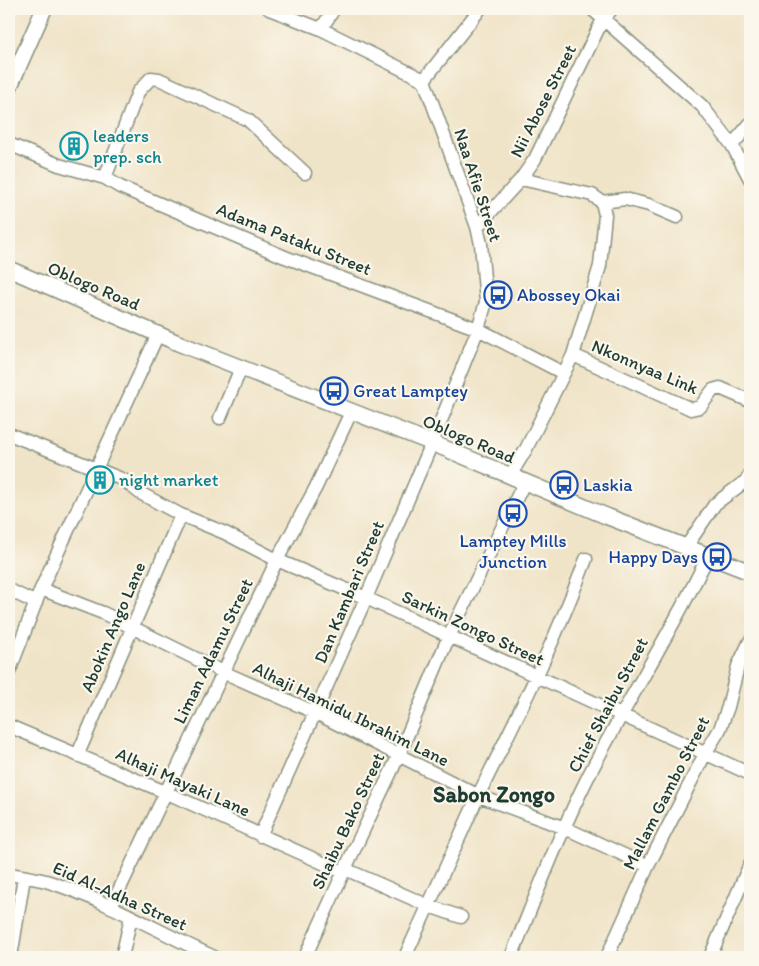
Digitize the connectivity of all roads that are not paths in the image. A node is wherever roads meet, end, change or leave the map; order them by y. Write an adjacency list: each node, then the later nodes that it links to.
1 (44, 9): 10 (main road)
2 (269, 9): 8 (street)
3 (334, 9): 8 (street)
4 (480, 9): 9 (street)
5 (592, 9): 7 (street)
6 (612, 9): 7 (street, Nii Abose Street)
7 (604, 19): 13 (street); 16 (street, Nii Abose Street)
8 (321, 29): 9 (street)
9 (424, 80): 20 (street, Naa Afie Street)
10 (9, 88)
11 (750, 124): 13 (street)
12 (9, 144): 15 (street, Adama Pataku Street)
13 (732, 146): 17 (street)
14 (306, 173): 15 (street)
15 (105, 178): 22 (street, Adama Pataku Street)
16 (521, 179): 18 (street); 20 (street, Nii Abose Street)
17 (750, 179)
18 (602, 202): 19 (street); 24 (street, Shaibu Bako Street)
19 (677, 218)
20 (477, 227): 22 (street, Naa Afie Street)
21 (9, 269): 23 (main road, Oblogo Road)
22 (478, 329): 26 (street, Adama Pataku Street); 31 (street, Naa Afie Street)
23 (158, 334): 25 (main road, Oblogo Road); 32 (street)
24 (573, 355): 26 (street, Shaibu Bako Street); 27 (street, Nkonnyaa Link)
25 (241, 368): 28 (main road, Oblogo Road); 29 (street)
26 (563, 373): 34 (street, Shaibu Bako Street)
27 (750, 401)
28 (352, 412): 31 (main road, Oblogo Road); 38 (street, Liman Adamu Street)
29 (220, 418)
30 (9, 434): 32 (street, Sarkin Zongo Street)
31 (432, 444): 34 (main road, Oblogo Road); 43 (street, Dan Kambari Street)
32 (96, 470): 35 (street, Sarkin Zongo Street); 41 (street)
33 (750, 474): 36 (street)
34 (517, 479): 36 (main road, Oblogo Road); 46 (street, Shaibu Bako Street)
35 (182, 515): 38 (street, Sarkin Zongo Street); 45 (street, Abokin Ango Lane)
36 (686, 547): 37 (main road, Oblogo Road)
37 (708, 556): 40 (main road, Oblogo Road); 52 (street, Chief Shaibu Street)
38 (277, 560): 43 (street, Sarkin Zongo Street); 49 (street, Liman Adamu Street)
39 (586, 560): 50 (street)
40 (750, 572)
41 (41, 589): 44 (street); 45 (street, Alhaji Hamidu Ibrahim Lane)
42 (9, 590): 44 (street)
43 (366, 598): 46 (street, Sarkin Zongo Street); 51 (street, Dan Kambari Street)
44 (36, 603): 48 (street)
45 (131, 628): 49 (street, Alhaji Hamidu Ibrahim Lane); 54 (street, Abokin Ango Lane)
46 (449, 636): 50 (street, Sarkin Zongo Street); 56 (street, Shaibu Bako Street)
47 (750, 641): 55 (street, Mallam Gambo Street)
48 (9, 672)
49 (223, 672): 51 (street, Alhaji Hamidu Ibrahim Lane); 58 (street, Liman Adamu Street)
50 (535, 676): 52 (street, Sarkin Zongo Street); 59 (street)
51 (316, 713): 56 (street, Alhaji Hamidu Ibrahim Lane); 61 (street, Dan Kambari Street)
52 (620, 716): 55 (street, Sarkin Zongo Street); 60 (street, Chief Shaibu Street)
53 (9, 726): 54 (street, Alhaji Mayaki Lane)
54 (78, 754): 58 (street, Alhaji Mayaki Lane)
55 (705, 754): 57 (street, Sarkin Zongo Street); 63 (street, Mallam Gambo Street)
56 (399, 755): 59 (street, Alhaji Hamidu Ibrahim Lane); 64 (street, Shaibu Bako Street)
57 (750, 774)
58 (165, 792): 61 (street, Alhaji Mayaki Lane); 68 (street, Liman Adamu Street)
59 (479, 796): 60 (street, Alhaji Hamidu Ibrahim Lane); 67 (street)
60 (565, 828): 63 (street, Alhaji Hamidu Ibrahim Lane); 76 (street, Chief Shaibu Street)
61 (260, 836): 64 (street, Alhaji Mayaki Lane)
62 (750, 864): 78 (street)
63 (648, 866): 77 (street, Mallam Gambo Street)
64 (344, 871): 67 (street, Alhaji Mayaki Lane); 74 (street, Shaibu Bako Street)
65 (9, 874): 66 (street, Eid Al-Adha Street)
66 (24, 876): 68 (street, Eid Al-Adha Street); 71 (street)
67 (429, 906): 70 (street, Alhaji Mayaki Lane); 75 (street)
68 (111, 907): 69 (street, Eid Al-Adha Street)
69 (131, 917): 72 (street); 73 (street, Eid Al-Adha Street)
70 (461, 918)
71 (11, 957)
72 (122, 957)
73 (214, 957)
74 (305, 957)
75 (406, 957)
76 (510, 957)
77 (607, 957)
78 (710, 957)

